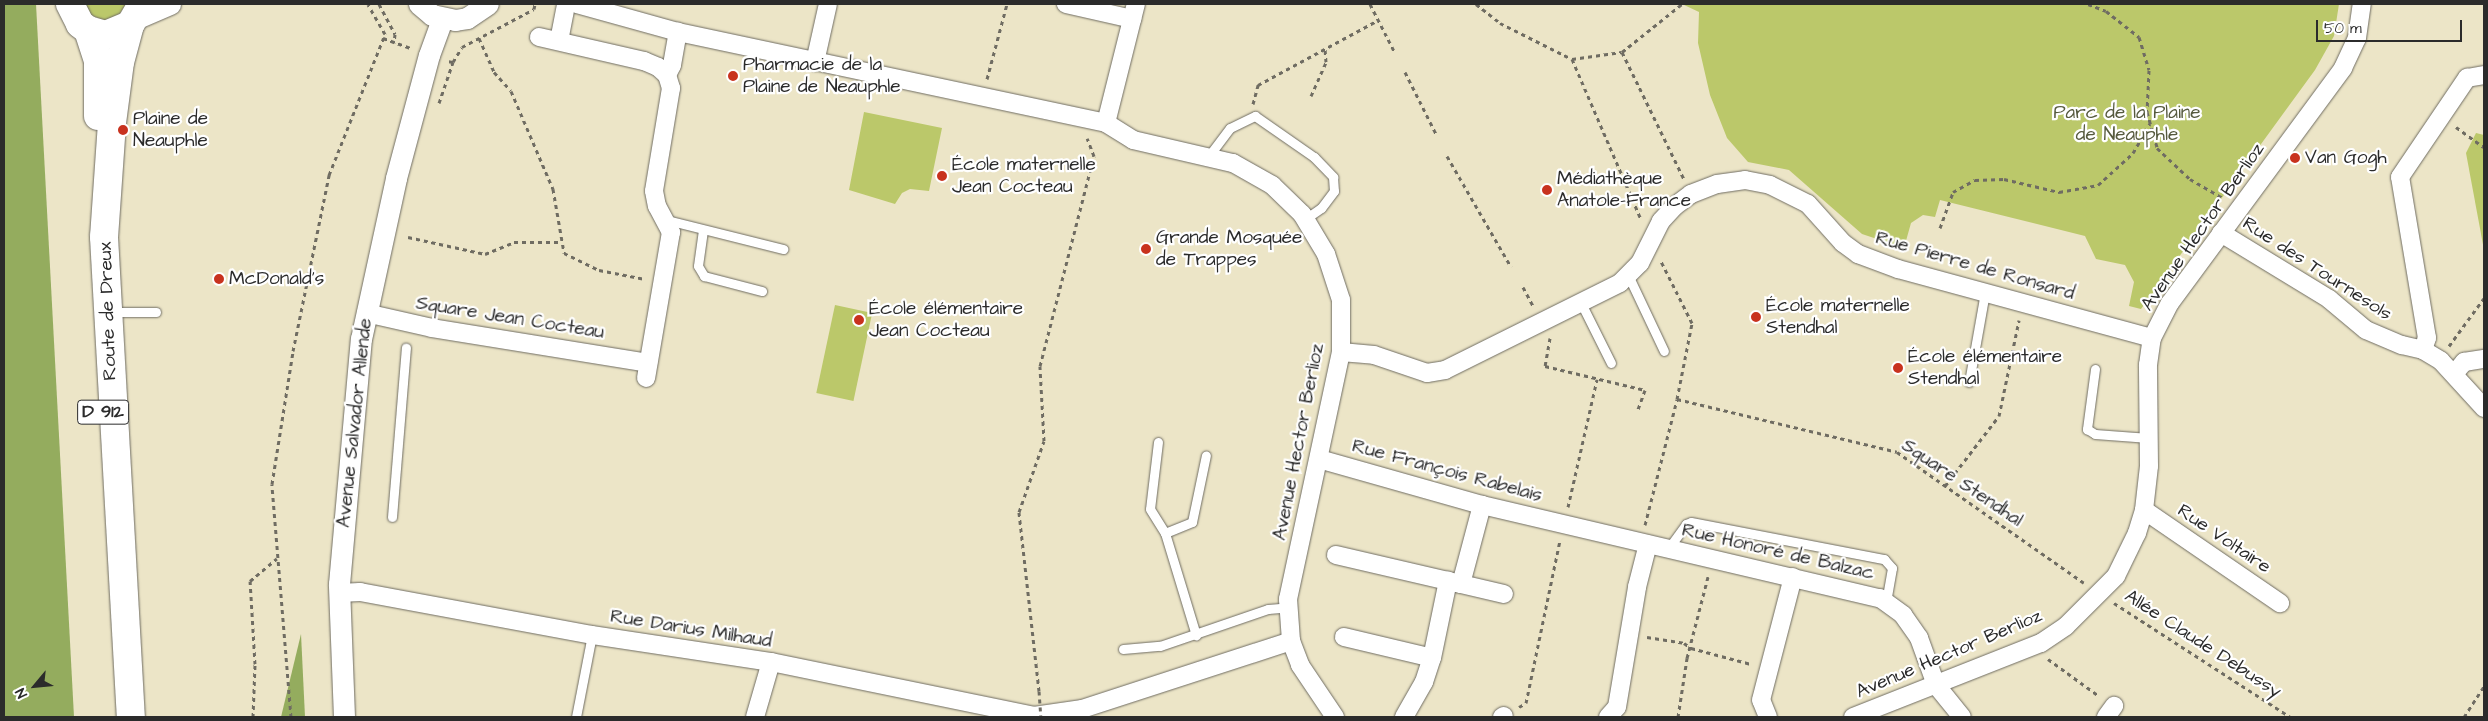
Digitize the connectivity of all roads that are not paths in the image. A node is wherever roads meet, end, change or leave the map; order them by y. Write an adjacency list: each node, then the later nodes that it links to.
1 (70, 4): 13 (main road)
2 (170, 4): 11 (street)
3 (419, 4): 12 (street)
4 (488, 4): 12 (street)
5 (566, 4): 16 (street)
6 (577, 4): 14 (street, Avenue Hector Berlioz)
7 (828, 4): 17 (street)
8 (1066, 4): 10 (street)
9 (2362, 4): 25 (street, Avenue Hector Berlioz)
10 (1134, 11): 20 (street)
11 (136, 16): 13 (main road); 31 (main road, Route de Dreux / D 912)
12 (442, 19): 33 (street, Avenue Salvador Allende)
13 (88, 30): 73 (main road, Route de Dreux / D 912)
14 (678, 32): 17 (street, Avenue Hector Berlioz); 18 (street)
15 (539, 37): 16 (street)
16 (559, 41): 18 (street)
17 (815, 62): 20 (street, Avenue Hector Berlioz)
18 (667, 75): 22 (street)
19 (2484, 75): 36 (street)
20 (1106, 122): 21 (street, Avenue Hector Berlioz)
21 (1208, 157): 23 (street, Avenue Hector Berlioz); 23 (lane)
22 (667, 220): 24 (lane); 33 (street, Square Jean Cocteau)
23 (1305, 220): 38 (street, Avenue Hector Berlioz)
24 (703, 230): 26 (lane); 28 (lane)
25 (2221, 233): 34 (street, Avenue Hector Berlioz); 36 (street, Rue des Tournesols)
26 (783, 249)
27 (1628, 274): 29 (street, Rue Pierre de Ronsard); 30 (street, Rue Pierre de Ronsard); 37 (lane)
28 (762, 291)
29 (1984, 292): 34 (street, Rue Pierre de Ronsard); 43 (lane)
30 (1581, 303): 38 (street, Rue Pierre de Ronsard); 40 (lane)
31 (108, 312): 32 (lane); 74 (main road, Route de Dreux / D 912)
32 (156, 312)
33 (366, 313): 59 (street, Avenue Salvador Allende)
34 (2152, 338): 45 (street, Avenue Hector Berlioz)
35 (406, 348): 51 (lane)
36 (2423, 350): 42 (street, Rue des Tournesols)
37 (1664, 351)
38 (1341, 352): 48 (street, Avenue Hector Berlioz)
39 (2484, 359): 42 (street)
40 (1612, 363)
41 (2096, 369): 45 (lane)
42 (2454, 374): 44 (street, Rue des Tournesols)
43 (1969, 382)
44 (2484, 408)
45 (2149, 438): 50 (street, Avenue Hector Berlioz)
46 (1158, 442): 53 (lane)
47 (1206, 455): 53 (lane)
48 (1319, 458): 49 (street, Rue François Rabelais); 63 (street, Avenue Hector Berlioz)
49 (1482, 505): 52 (street, Rue François Rabelais); 58 (street)
50 (2144, 510): 62 (street, Rue Voltaire); 71 (street, Avenue Hector Berlioz)
51 (392, 517)
52 (1564, 524): 54 (street, Rue Honoré de Balzac)
53 (1165, 532): 65 (lane)
54 (1644, 543): 55 (street, Rue Honoré de Balzac); 80 (street)
55 (1668, 549): 57 (street, Rue Honoré de Balzac); 61 (lane)
56 (1336, 554): 58 (street)
57 (1793, 577): 61 (street, Rue Honoré de Balzac); 81 (street)
58 (1454, 583): 60 (street); 69 (street)
59 (339, 593): 64 (street, Rue Darius Milhaud); 75 (street, Avenue Salvador Allende)
60 (1504, 594)
61 (1886, 603): 71 (street, Rue Honoré de Balzac)
62 (2280, 603)
63 (1289, 607): 65 (lane); 67 (street, Avenue Hector Berlioz)
64 (592, 635): 70 (street, Rue Darius Milhaud); 76 (lane)
65 (1196, 635): 68 (lane)
66 (1344, 637): 69 (street)
67 (1291, 641): 72 (street, Rue Darius Milhaud); 78 (street, Avenue Hector Berlioz)
68 (1122, 649)
69 (1432, 658): 79 (street)
70 (771, 662): 72 (street, Rue Darius Milhaud); 77 (street)
71 (1936, 684): 82 (street, Avenue Hector Berlioz); 83 (street, Rue Honoré de Balzac)
72 (1037, 716)
73 (120, 717)
74 (131, 717)
75 (344, 717)
76 (576, 717)
77 (755, 717)
78 (1335, 717)
79 (1404, 717)
80 (1608, 717)
81 (1768, 717)
82 (1853, 717)
83 (1962, 717)

